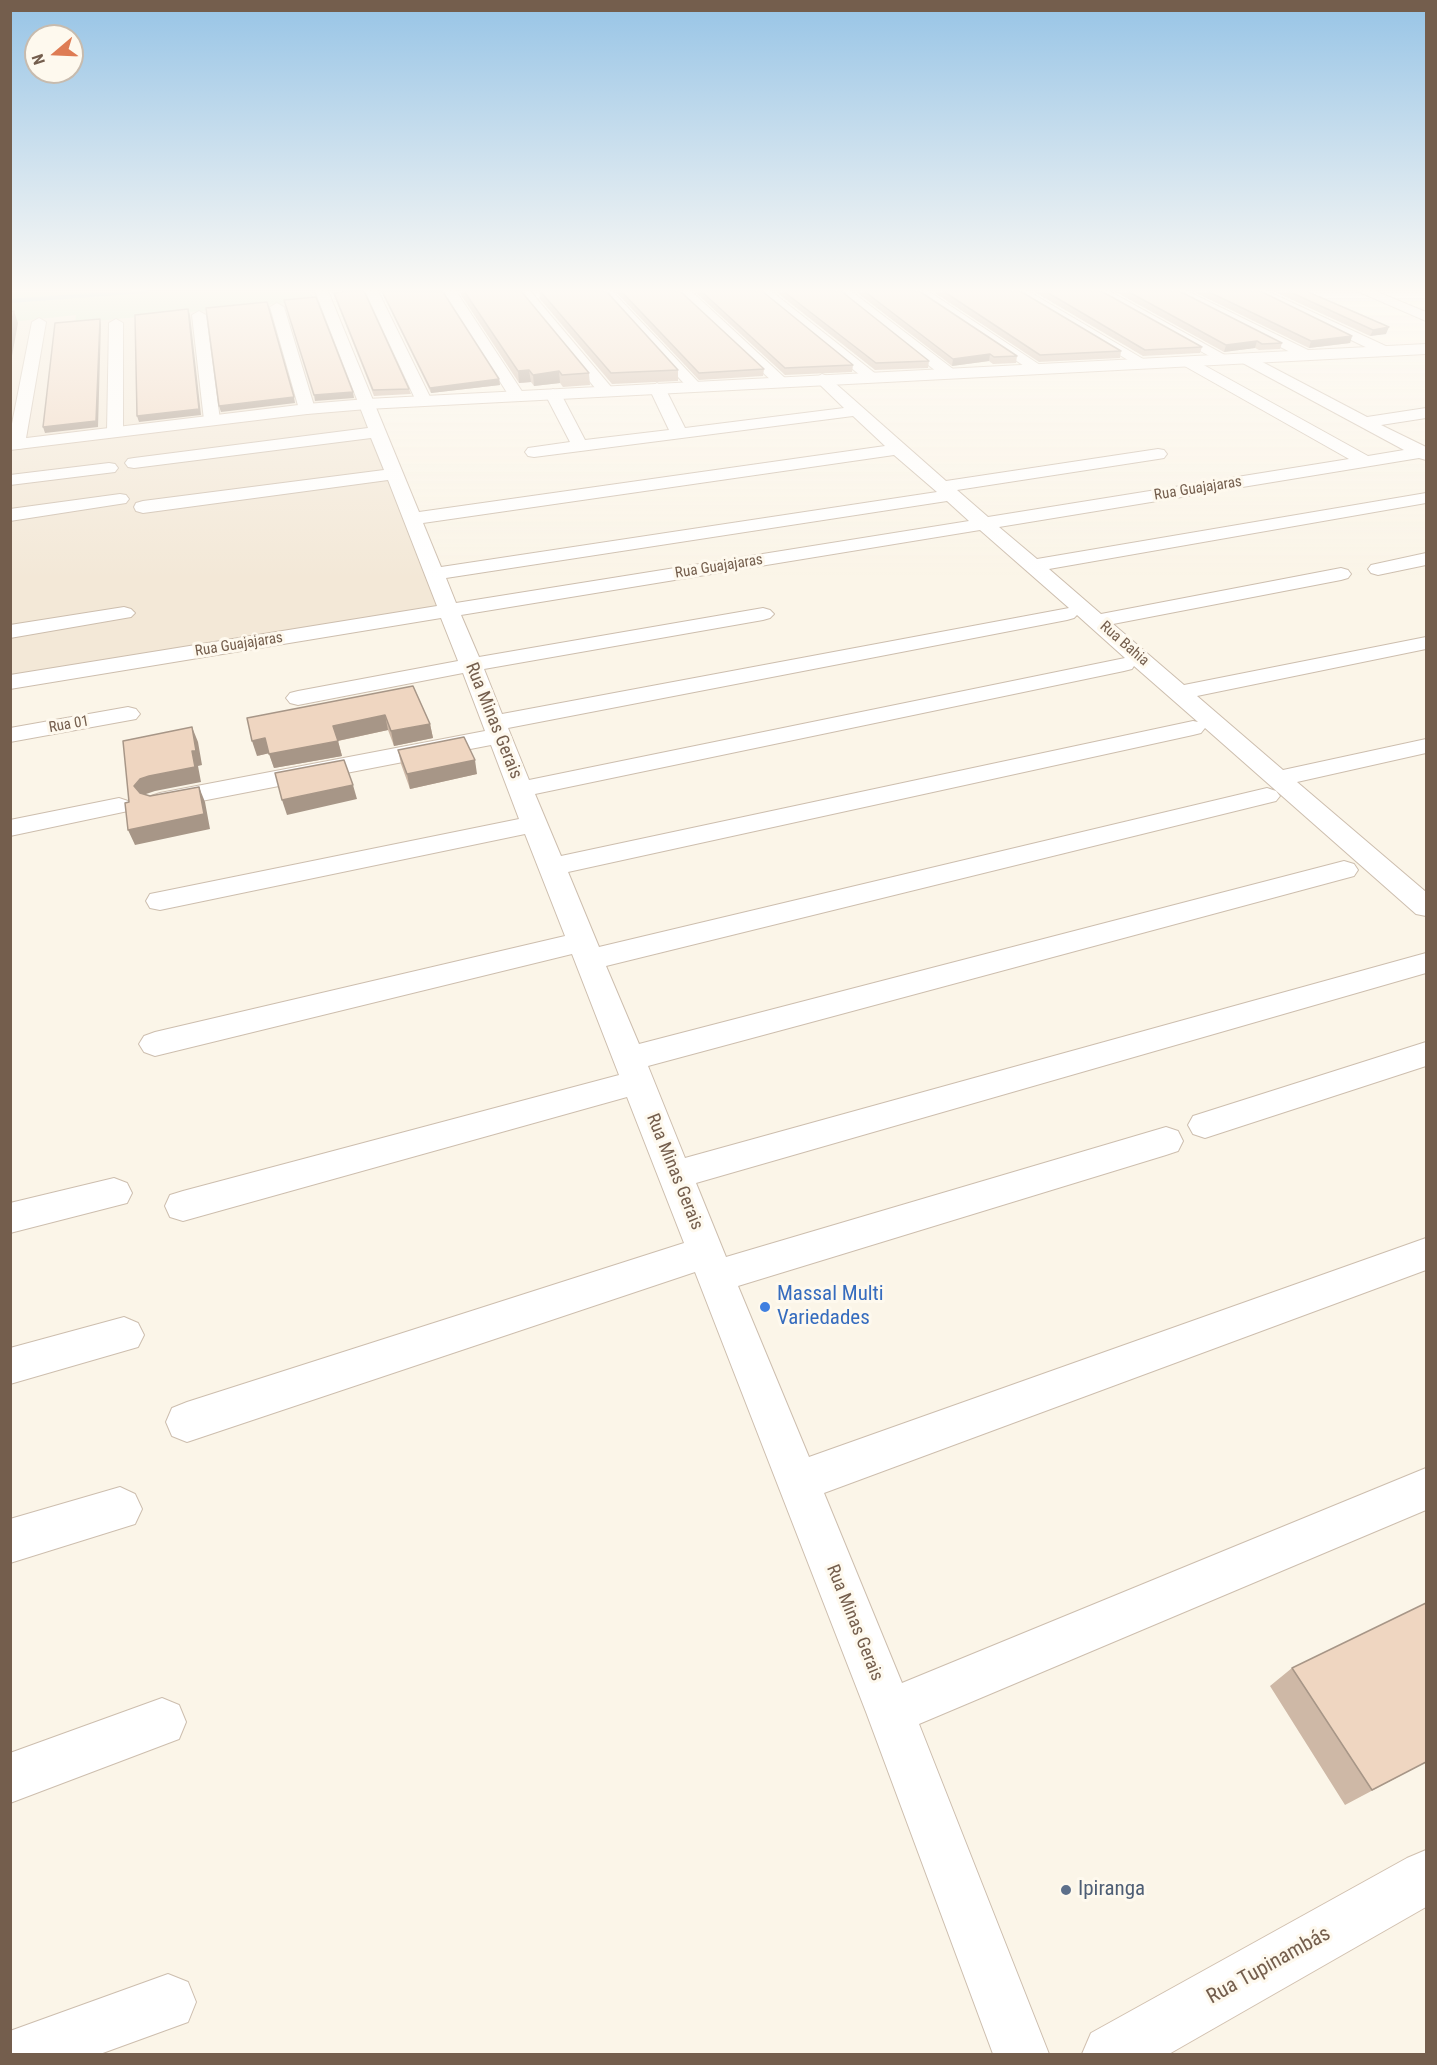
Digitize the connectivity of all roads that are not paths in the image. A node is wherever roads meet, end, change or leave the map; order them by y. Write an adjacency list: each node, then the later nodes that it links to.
1 (26, 387): 26 (street)
2 (115, 387): 24 (street)
3 (208, 387): 22 (street)
4 (301, 387): 18 (street)
5 (360, 387): 21 (street, Rua Minas Gerais)
6 (417, 387): 17 (street)
7 (511, 387): 16 (street)
8 (603, 387): 14 (street)
9 (669, 387): 13 (street)
10 (830, 387): 19 (street, Rua Bahia)
11 (1233, 387): 32 (street)
12 (1300, 387): 23 (street)
13 (657, 388): 14 (street); 25 (street)
14 (606, 391): 15 (street)
15 (553, 394): 16 (street); 27 (street)
16 (517, 396): 17 (street)
17 (424, 401): 21 (street)
18 (307, 409): 21 (street); 22 (street)
19 (856, 411): 25 (street); 28 (street, Rua Bahia)
20 (1426, 413): 23 (street)
21 (372, 418): 33 (street); 35 (street, Rua Minas Gerais)
22 (212, 420): 24 (street)
23 (1365, 422): 30 (street)
24 (115, 432): 26 (street)
25 (679, 433): 27 (street)
26 (14, 444)
27 (580, 446): 29 (street)
28 (898, 449): 37 (street, Rua Bahia); 42 (street)
29 (534, 452)
30 (1425, 453): 32 (street, Rua Guajajaras)
31 (1158, 454): 37 (street)
32 (1366, 462): 43 (street, Rua Guajajaras)
33 (134, 463)
34 (109, 468): 36 (street)
35 (394, 474): 40 (street); 42 (street, Rua Minas Gerais)
36 (10, 480)
37 (947, 491): 43 (street, Rua Bahia); 47 (street)
38 (1426, 498): 45 (street)
39 (120, 500): 41 (street)
40 (143, 507)
41 (10, 514)
42 (412, 519): 47 (street, Rua Minas Gerais)
43 (985, 524): 45 (street, Rua Bahia); 49 (street, Rua Guajajaras)
44 (1426, 560): 46 (street)
45 (1034, 566): 53 (street, Rua Bahia)
46 (1378, 569)
47 (434, 573): 49 (street, Rua Minas Gerais)
48 (1341, 574): 53 (street)
49 (449, 610): 57 (street, Rua Minas Gerais); 58 (street, Rua Guajajaras)
50 (124, 613): 54 (street)
51 (763, 614): 57 (street)
52 (1067, 614): 63 (street)
53 (1098, 621): 59 (street, Rua Bahia)
54 (10, 632)
55 (1426, 643): 59 (street)
56 (1124, 664): 67 (street)
57 (471, 665): 60 (street); 63 (street, Rua Minas Gerais)
58 (10, 682)
59 (1179, 693): 66 (street, Rua Bahia)
60 (298, 698)
61 (128, 714): 64 (street, Rua 01)
62 (1193, 728): 72 (street)
63 (497, 730): 67 (street, Rua Minas Gerais); 68 (street)
64 (10, 735)
65 (1426, 746): 66 (street)
66 (1273, 787): 74 (street, Rua Bahia); 77 (street)
67 (521, 789): 70 (street, Rua Minas Gerais)
68 (156, 801)
69 (119, 806): 71 (street)
70 (534, 824): 72 (street, Rua Minas Gerais); 75 (street)
71 (10, 828)
72 (552, 867): 77 (street, Rua Minas Gerais)
73 (1344, 870): 81 (street)
74 (1415, 884): 76 (street, Rua Bahia)
75 (160, 901)
76 (1426, 907)
77 (585, 951): 79 (street); 81 (street, Rua Minas Gerais)
78 (1426, 963): 84 (street)
79 (155, 1044)
80 (1426, 1054): 82 (street)
81 (633, 1071): 84 (street, Rua Minas Gerais); 86 (street)
82 (1205, 1125)
83 (1166, 1141): 89 (street)
84 (675, 1174): 89 (street, Rua Minas Gerais)
85 (114, 1193): 87 (street)
86 (183, 1206)
87 (10, 1218)
88 (1426, 1254): 93 (street)
89 (711, 1264): 92 (street); 93 (street, Rua Minas Gerais)
90 (124, 1335): 91 (street)
91 (10, 1365)
92 (187, 1422)
93 (798, 1482): 97 (street, Rua Minas Gerais)
94 (1426, 1489): 97 (street)
95 (120, 1509): 96 (street)
96 (10, 1541)
97 (890, 1712): 103 (street, Rua Minas Gerais)
98 (162, 1722): 99 (street)
99 (10, 1778)
100 (1426, 1877): 104 (street, Rua Tupinambás)
101 (168, 2002): 102 (street)
102 (24, 2055)
103 (1021, 2055)
104 (1112, 2055)

